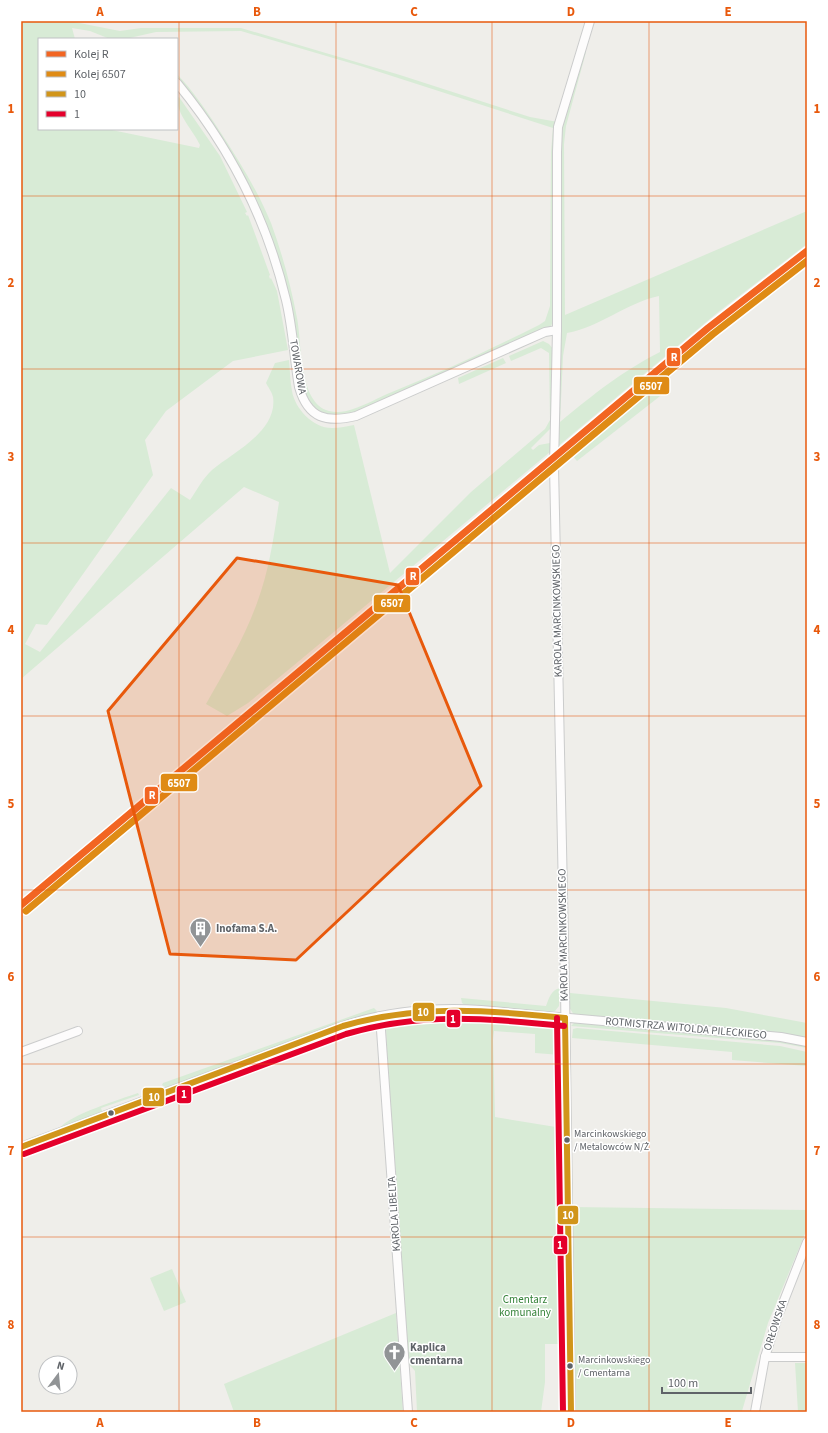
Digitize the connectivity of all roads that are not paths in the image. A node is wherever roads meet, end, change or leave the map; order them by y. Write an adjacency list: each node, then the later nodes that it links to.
1 (590, 21): 3 (street, KAROLA MARCINKOWSKIEGO)
2 (178, 83): 3 (street, TOWAROWA)
3 (557, 330): 5 (street, KAROLA MARCINKOWSKIEGO)
4 (380, 1016): 5 (street, ROTMISTRZA WITOLDA PILECKIEGO); 9 (street, ROTMISTRZA WITOLDA PILECKIEGO); 13 (street, KAROLA LIBELTA)
5 (565, 1018): 7 (street, ROTMISTRZA WITOLDA PILECKIEGO); 14 (street, KAROLA MARCINKOWSKIEGO)
6 (78, 1031): 8 (street)
7 (807, 1042)
8 (21, 1052)
9 (21, 1147)
10 (807, 1242): 11 (street, ORŁOWSKA)
11 (765, 1357): 12 (street); 15 (street, ORŁOWSKA)
12 (807, 1357)
13 (408, 1412)
14 (571, 1412)
15 (755, 1412)

